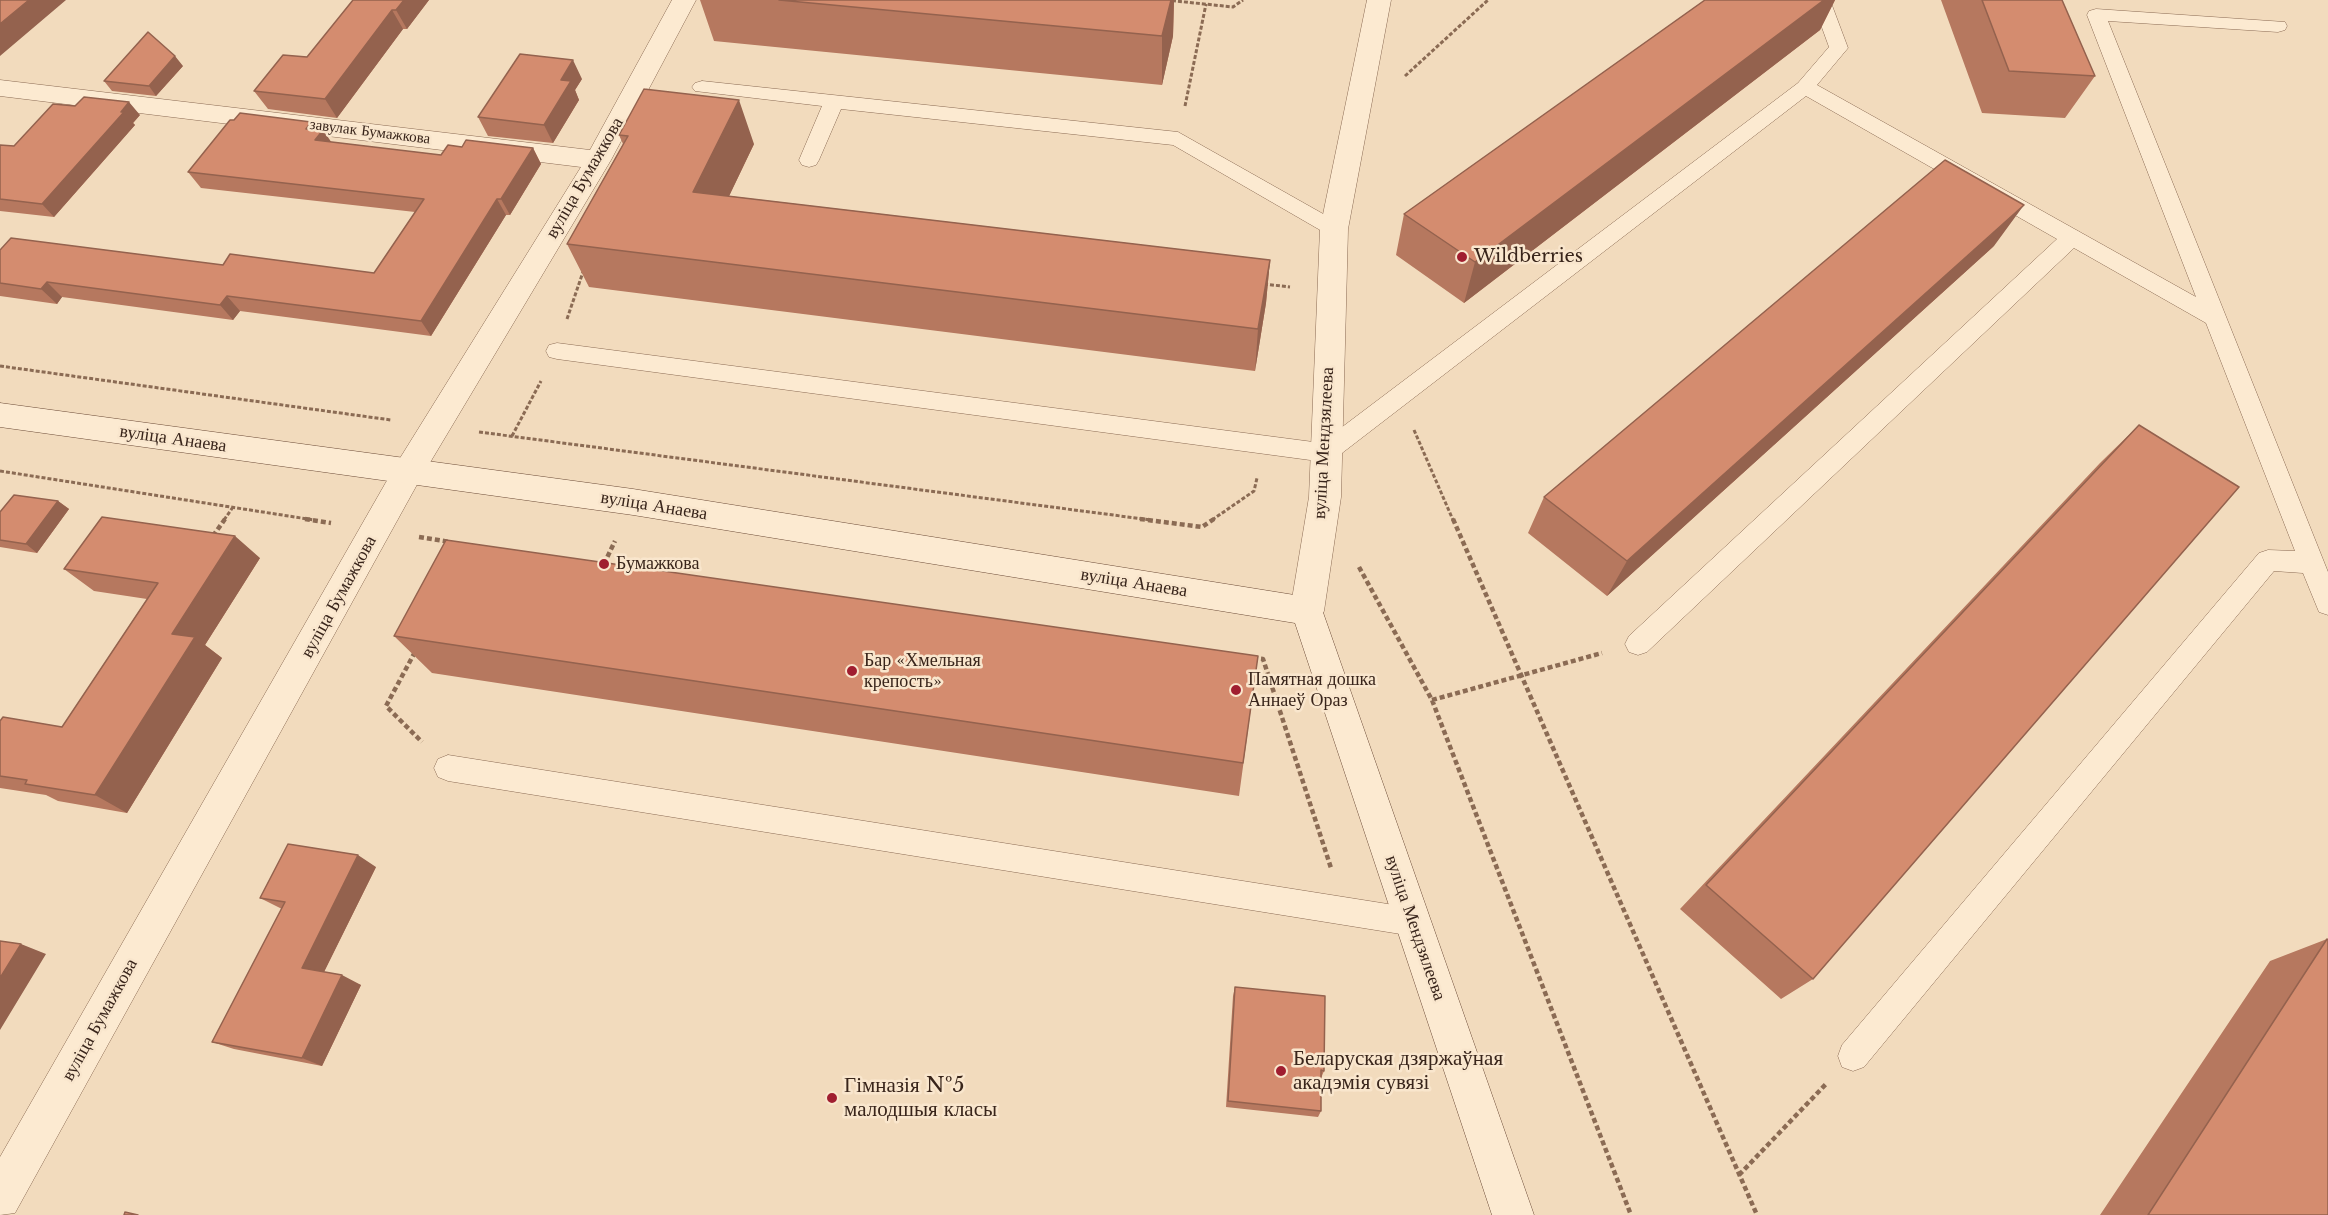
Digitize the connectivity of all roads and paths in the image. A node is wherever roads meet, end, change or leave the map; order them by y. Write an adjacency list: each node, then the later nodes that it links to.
1 (684, 0): 15 (street, вуліца Бумажкова)
2 (1166, 0): 7 (path)
3 (1243, 0): 7 (path)
4 (1379, 0): 13 (street, вуліца Мендзялеева)
5 (1488, 0): 13 (path)
6 (1821, 0): 10 (lane)
7 (1206, 4): 14 (path)
8 (2278, 26): 22 (lane)
9 (702, 87): 12 (lane)
10 (1805, 87): 18 (lane); 25 (lane)
11 (0, 88): 15 (street, завулак Бумажкова)
12 (834, 101): 14 (lane); 16 (lane)
13 (1355, 121): 17 (street, вуліца Мендзялеева)
14 (1178, 139): 17 (lane)
15 (598, 160): 27 (street, вуліца Бумажкова)
16 (809, 160)
17 (1334, 229): 21 (street, вуліца Мендзялеева)
18 (2072, 237): 22 (lane); 43 (lane)
19 (587, 259): 23 (path)
20 (1261, 284): 21 (path)
21 (1332, 292): 30 (street, вуліца Мендзялеева)
22 (2215, 318): 38 (lane)
23 (557, 351): 28 (path); 29 (lane)
24 (0, 366): 27 (path)
25 (1400, 396): 30 (lane); 46 (path)
26 (0, 415): 32 (street, вуліца Анаева)
27 (436, 426): 28 (path); 32 (street, вуліца Бумажкова)
28 (512, 436): 29 (path)
29 (1263, 445): 30 (lane)
30 (1325, 453): 42 (street, вуліца Мендзялеева)
31 (0, 471): 33 (path)
32 (408, 472): 34 (street, вуліца Бумажкова); 42 (street, вуліца Анаева)
33 (233, 507): 34 (path); 35 (path)
34 (376, 531): 36 (path); 53 (street, вуліца Бумажкова)
35 (209, 542)
36 (451, 542)
37 (593, 563): 40 (path)
38 (2312, 563): 41 (lane); 51 (lane)
39 (1357, 564): 47 (path)
40 (616, 566)
41 (2328, 604)
42 (1307, 611): 50 (street, вуліца Мендзялеева)
43 (1638, 644): 46 (path)
44 (418, 646): 48 (path)
45 (1251, 658): 49 (path)
46 (1522, 676): 47 (path); 52 (path)
47 (1432, 700): 55 (path)
48 (448, 768): 49 (lane)
49 (1342, 909): 50 (lane)
50 (1413, 922): 54 (street, вуліца Мендзялеева)
51 (1853, 1056): 52 (path)
52 (1739, 1174): 56 (path)
53 (0, 1198)
54 (1513, 1215)
55 (1631, 1215)
56 (1757, 1215)

